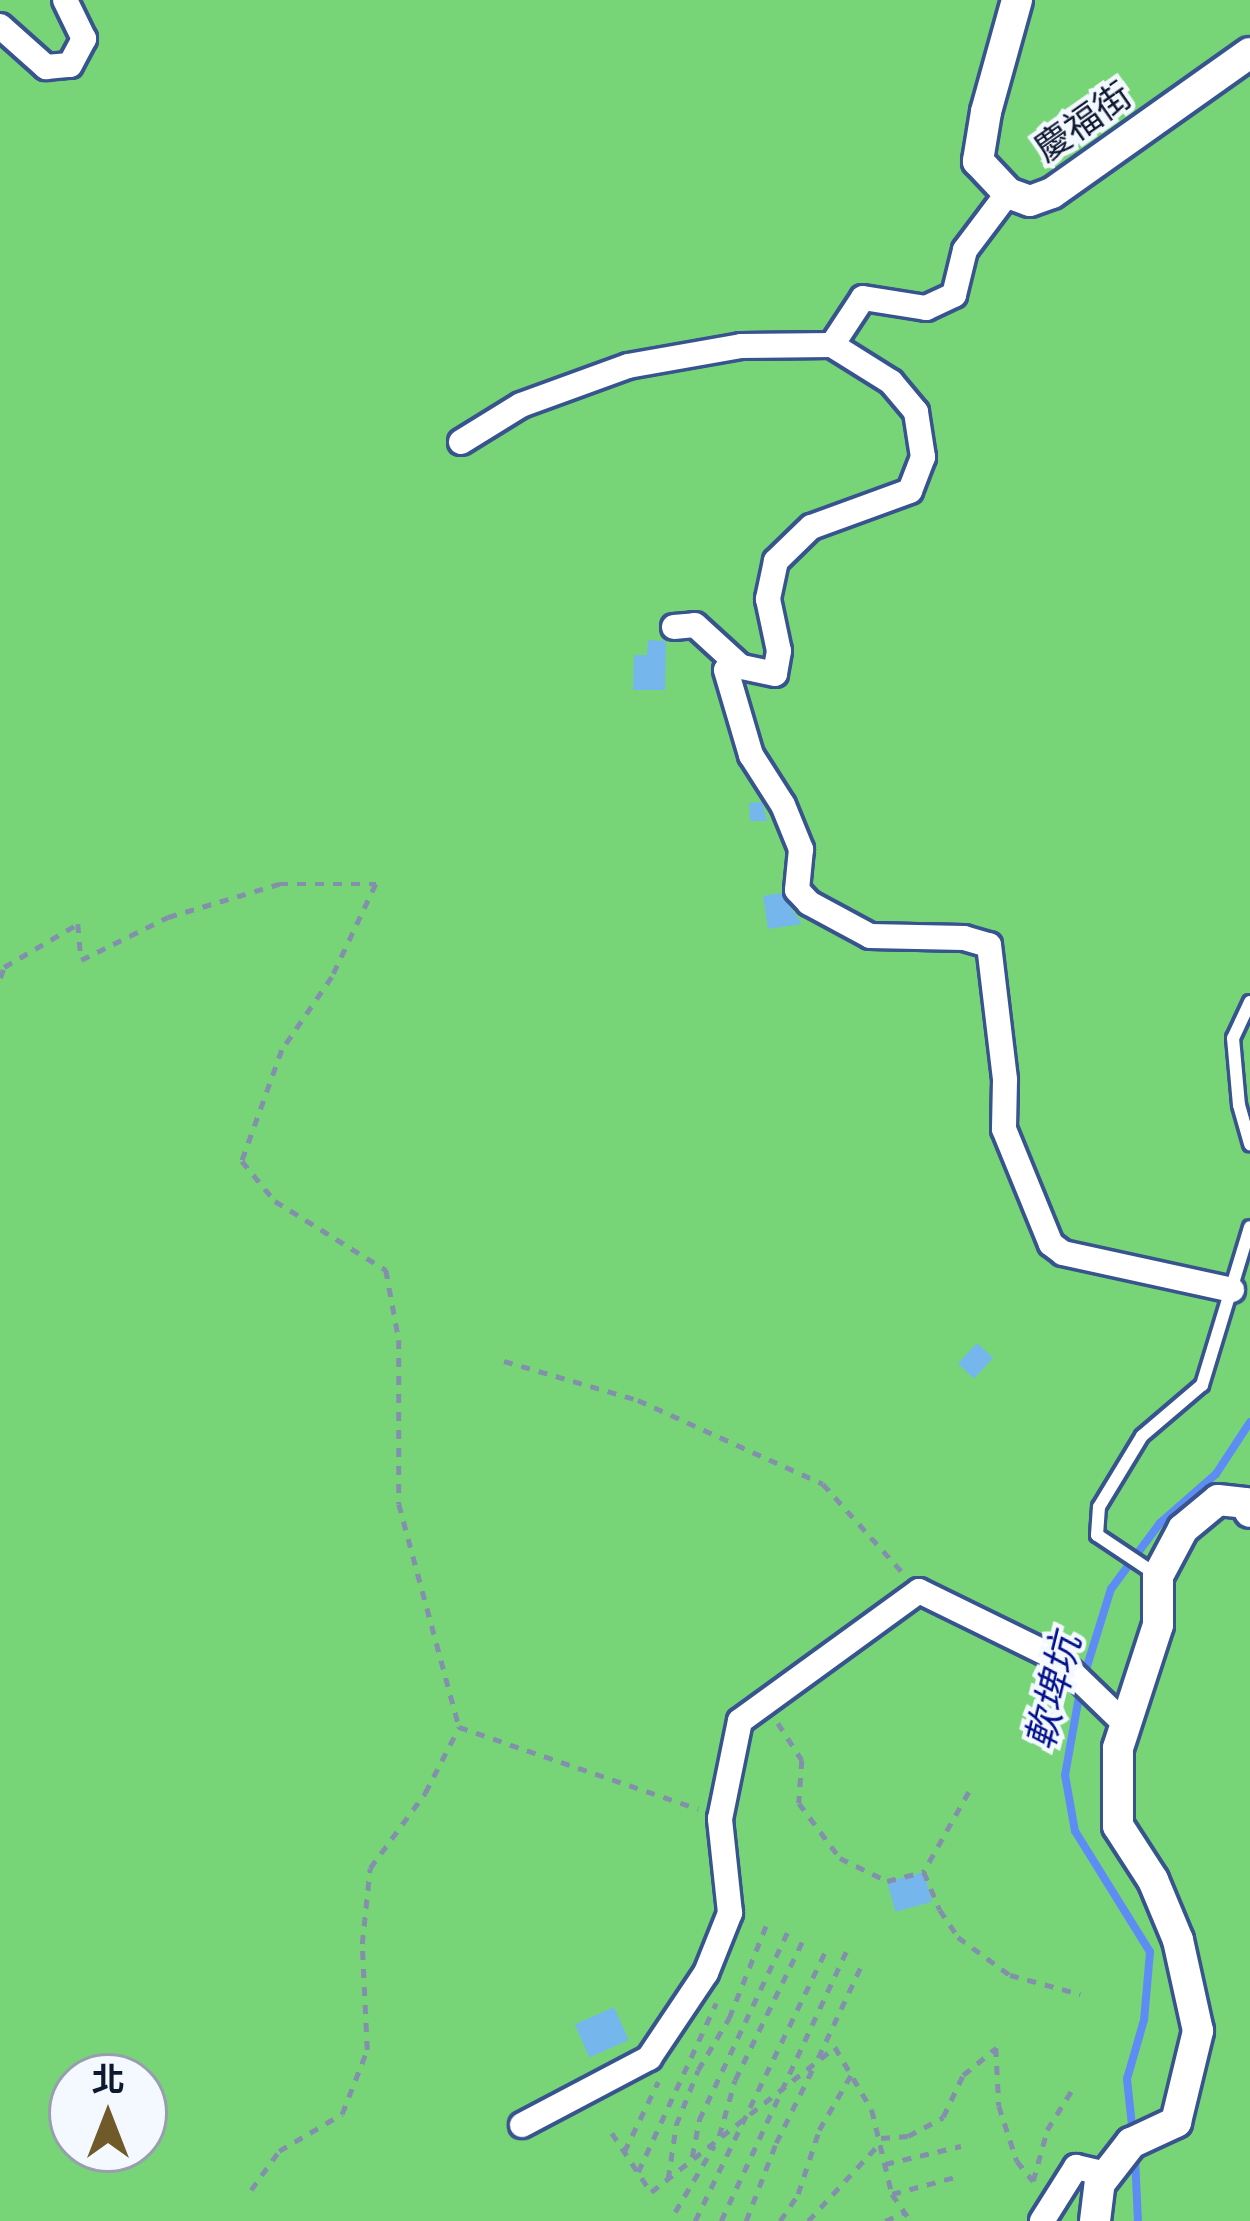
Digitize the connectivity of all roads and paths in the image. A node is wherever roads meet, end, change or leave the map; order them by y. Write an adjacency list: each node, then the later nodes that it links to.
1 (65, 0): 3 (street)
2 (1017, 0): 5 (street, 慶福街)
3 (0, 26)
4 (1250, 53): 5 (street, 慶福街)
5 (1008, 193): 6 (street)
6 (832, 345): 7 (street); 9 (street)
7 (461, 442)
8 (674, 627): 9 (street)
9 (741, 667): 14 (street)
10 (0, 978): 21 (path)
11 (1250, 1002): 12 (lane)
12 (1250, 1144)
13 (1250, 1228): 14 (lane)
14 (1232, 1290): 17 (lane)
15 (504, 1361): 18 (path)
16 (1250, 1512): 17 (street)
17 (1158, 1576): 20 (street)
18 (920, 1591): 19 (street); 20 (street)
19 (765, 1703): 23 (street); 24 (path)
20 (1113, 1714): 49 (street)
21 (459, 1727): 23 (path); 51 (path)
22 (969, 1792): 24 (path)
23 (720, 1819): 39 (street)
24 (924, 1872): 31 (path)
25 (767, 1924): 50 (path)
26 (788, 1931): 45 (path)
27 (804, 1938): 41 (path)
28 (828, 1946): 38 (path)
29 (846, 1952): 37 (path)
30 (864, 1960): 33 (path)
31 (1080, 1994)
32 (717, 2003): 47 (path)
33 (816, 2063): 35 (path); 37 (path); 57 (path)
34 (662, 2075): 44 (path)
35 (851, 2075): 42 (path); 58 (path)
36 (1075, 2085): 42 (path)
37 (779, 2091): 38 (path); 56 (path)
38 (742, 2121): 41 (path); 55 (path)
39 (522, 2125)
40 (612, 2133): 44 (path)
41 (718, 2140): 45 (path); 53 (path)
42 (879, 2141): 46 (path); 59 (path)
43 (961, 2146): 46 (path)
44 (624, 2152): 47 (path)
45 (691, 2161): 50 (path)
46 (885, 2164): 52 (path)
47 (638, 2171): 50 (path)
48 (955, 2177): 52 (path)
49 (1103, 2178): 62 (street); 63 (street)
50 (668, 2179)
51 (251, 2190)
52 (892, 2194): 54 (path)
53 (675, 2212)
54 (905, 2212): 60 (path); 61 (path)
55 (695, 2221)
56 (722, 2221)
57 (746, 2221)
58 (780, 2221)
59 (808, 2221)
60 (885, 2221)
61 (911, 2221)
62 (1042, 2221)
63 (1095, 2221)

